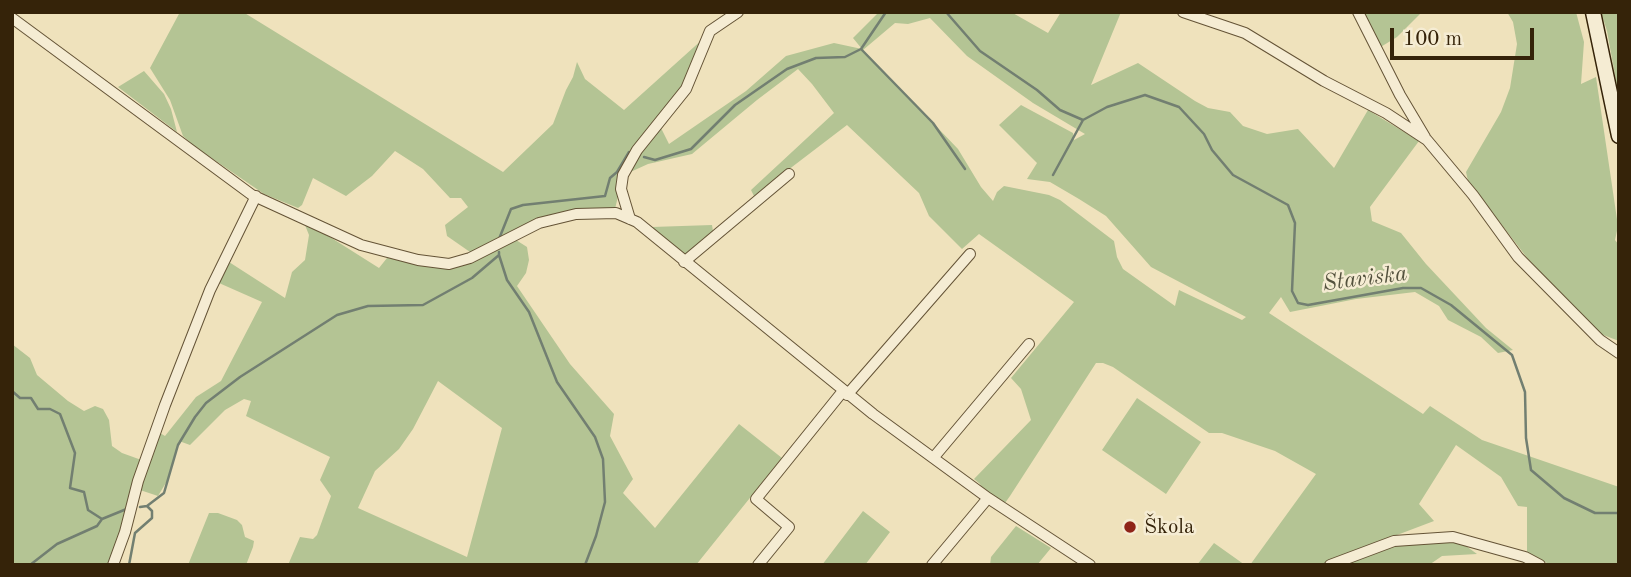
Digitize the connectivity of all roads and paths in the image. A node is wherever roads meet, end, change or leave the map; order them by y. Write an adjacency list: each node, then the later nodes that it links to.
1 (738, 12): 10 (street)
2 (1183, 12): 7 (street)
3 (1358, 12): 7 (street)
4 (1593, 12): 6 (main road)
5 (12, 18): 9 (street)
6 (1619, 136)
7 (1427, 140): 14 (street)
8 (789, 174): 12 (street)
9 (256, 196): 10 (street); 18 (street)
10 (630, 219): 12 (street)
11 (970, 254): 15 (street)
12 (684, 262): 15 (street)
13 (1029, 344): 16 (street)
14 (1619, 354)
15 (845, 393): 16 (street); 19 (street)
16 (934, 457): 17 (street)
17 (988, 498): 20 (street); 21 (street)
18 (113, 565)
19 (758, 565)
20 (932, 565)
21 (1090, 565)
22 (1329, 565): 23 (street)
23 (1540, 565)

